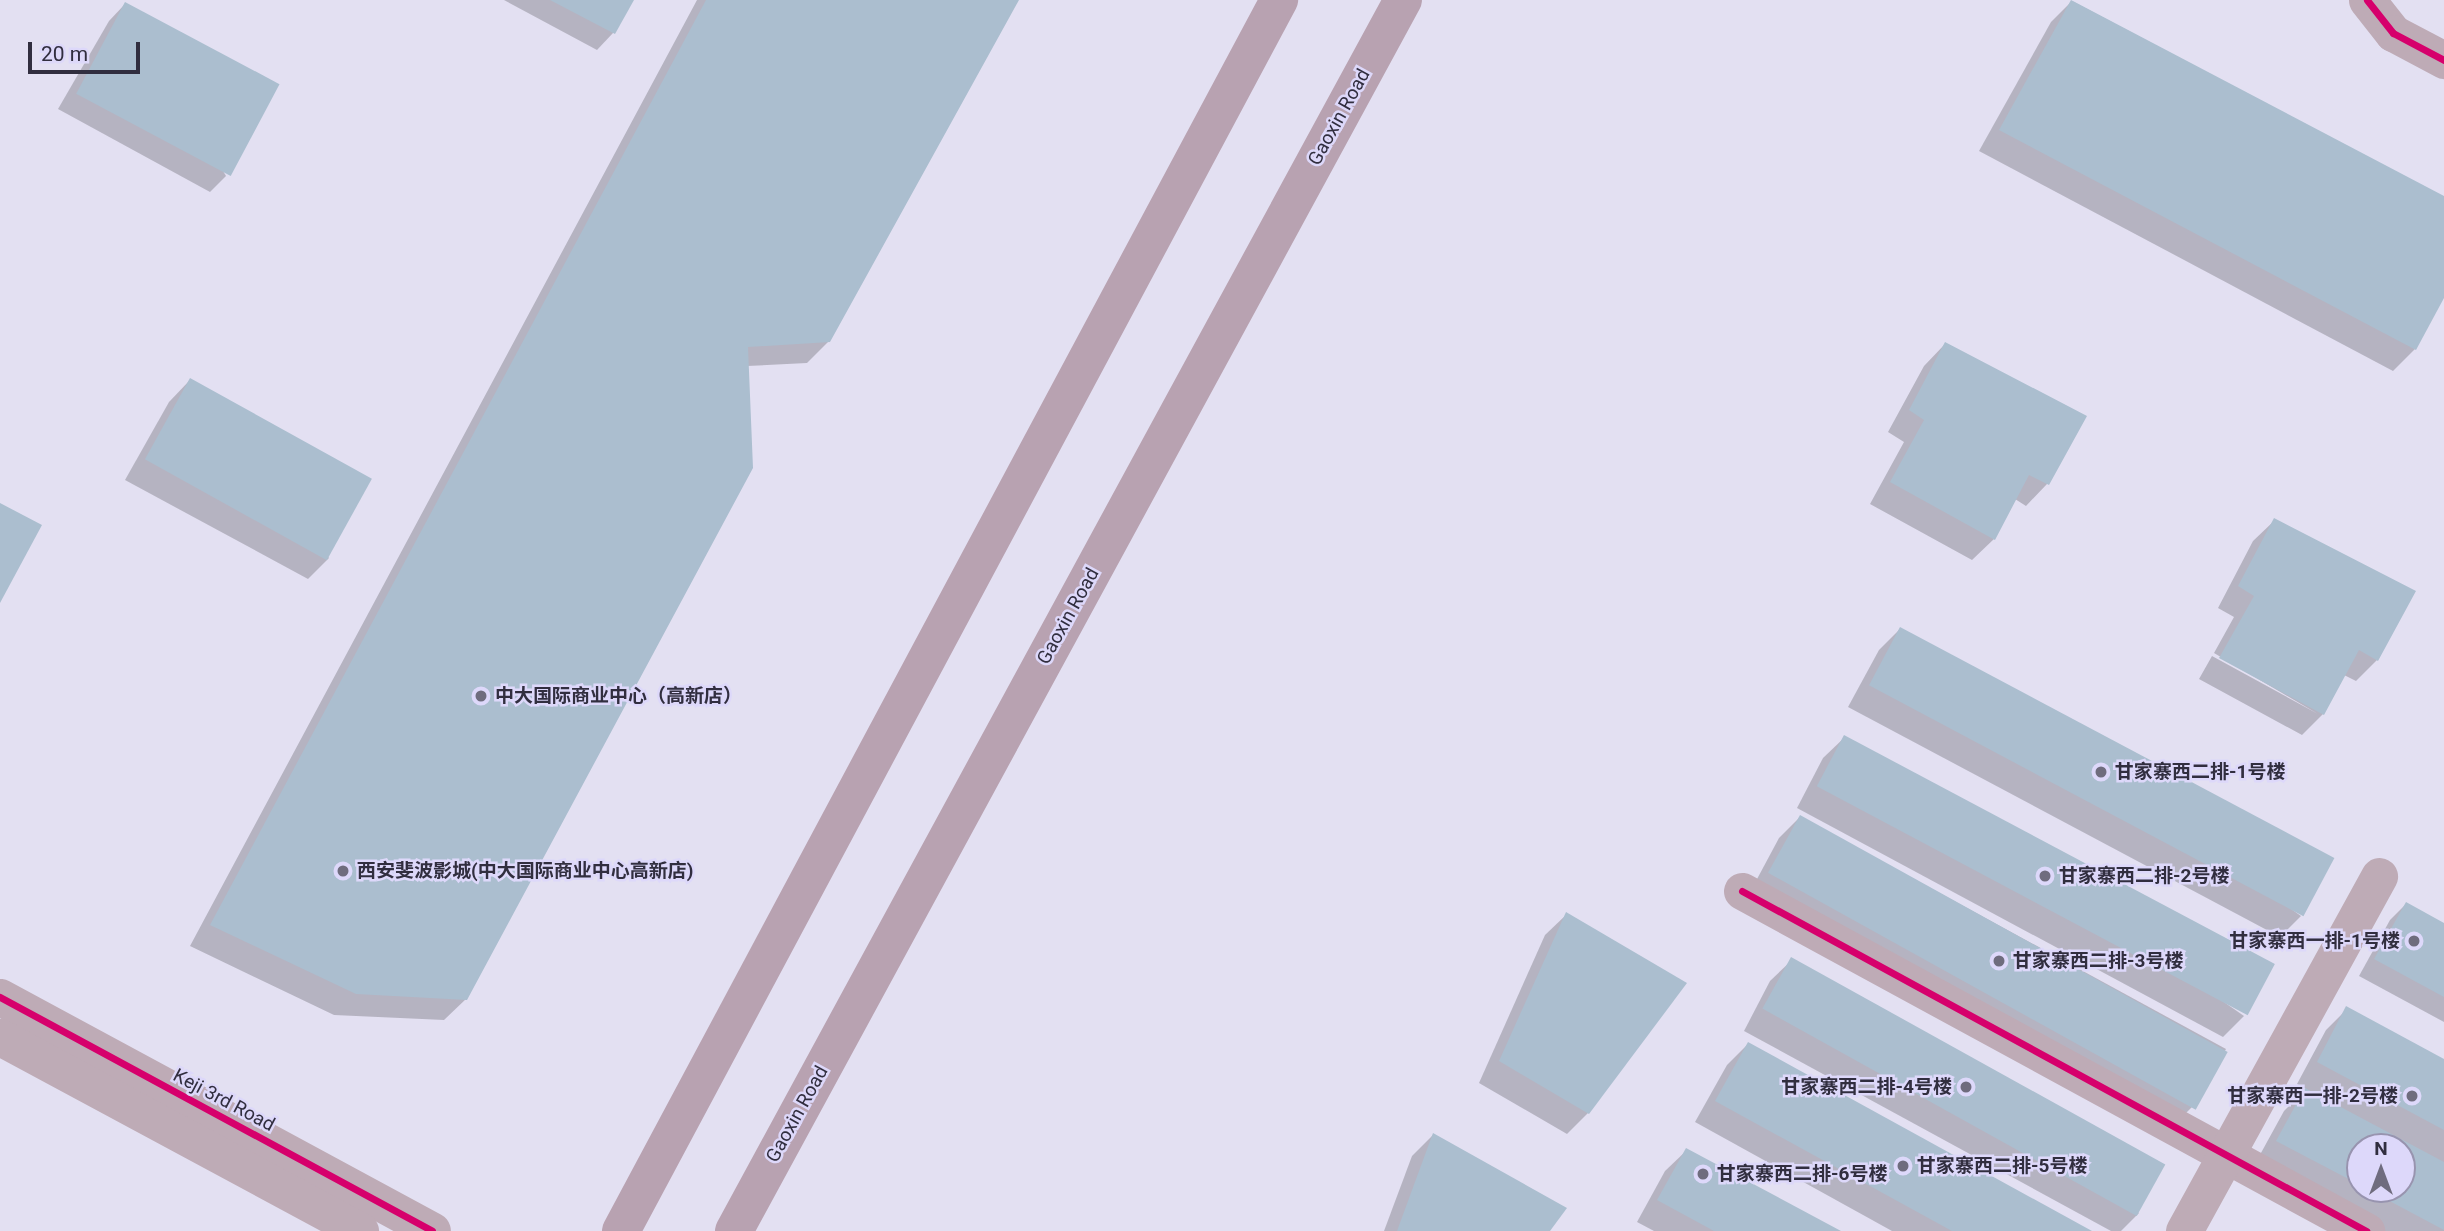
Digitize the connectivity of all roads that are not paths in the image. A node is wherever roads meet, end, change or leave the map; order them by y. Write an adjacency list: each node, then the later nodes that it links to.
1 (1279, 0): 12 (main road)
2 (1403, 0): 13 (main road, Gaoxin Road)
3 (2367, 0): 4 (street)
4 (2444, 60)
5 (2379, 876): 9 (street)
6 (1742, 891): 9 (street)
7 (0, 997): 11 (street, Keji 3rd Road)
8 (0, 1037): 10 (street)
9 (2225, 1154): 14 (street); 15 (street)
10 (360, 1231)
11 (432, 1231)
12 (621, 1231)
13 (734, 1231)
14 (2184, 1231)
15 (2366, 1231)

